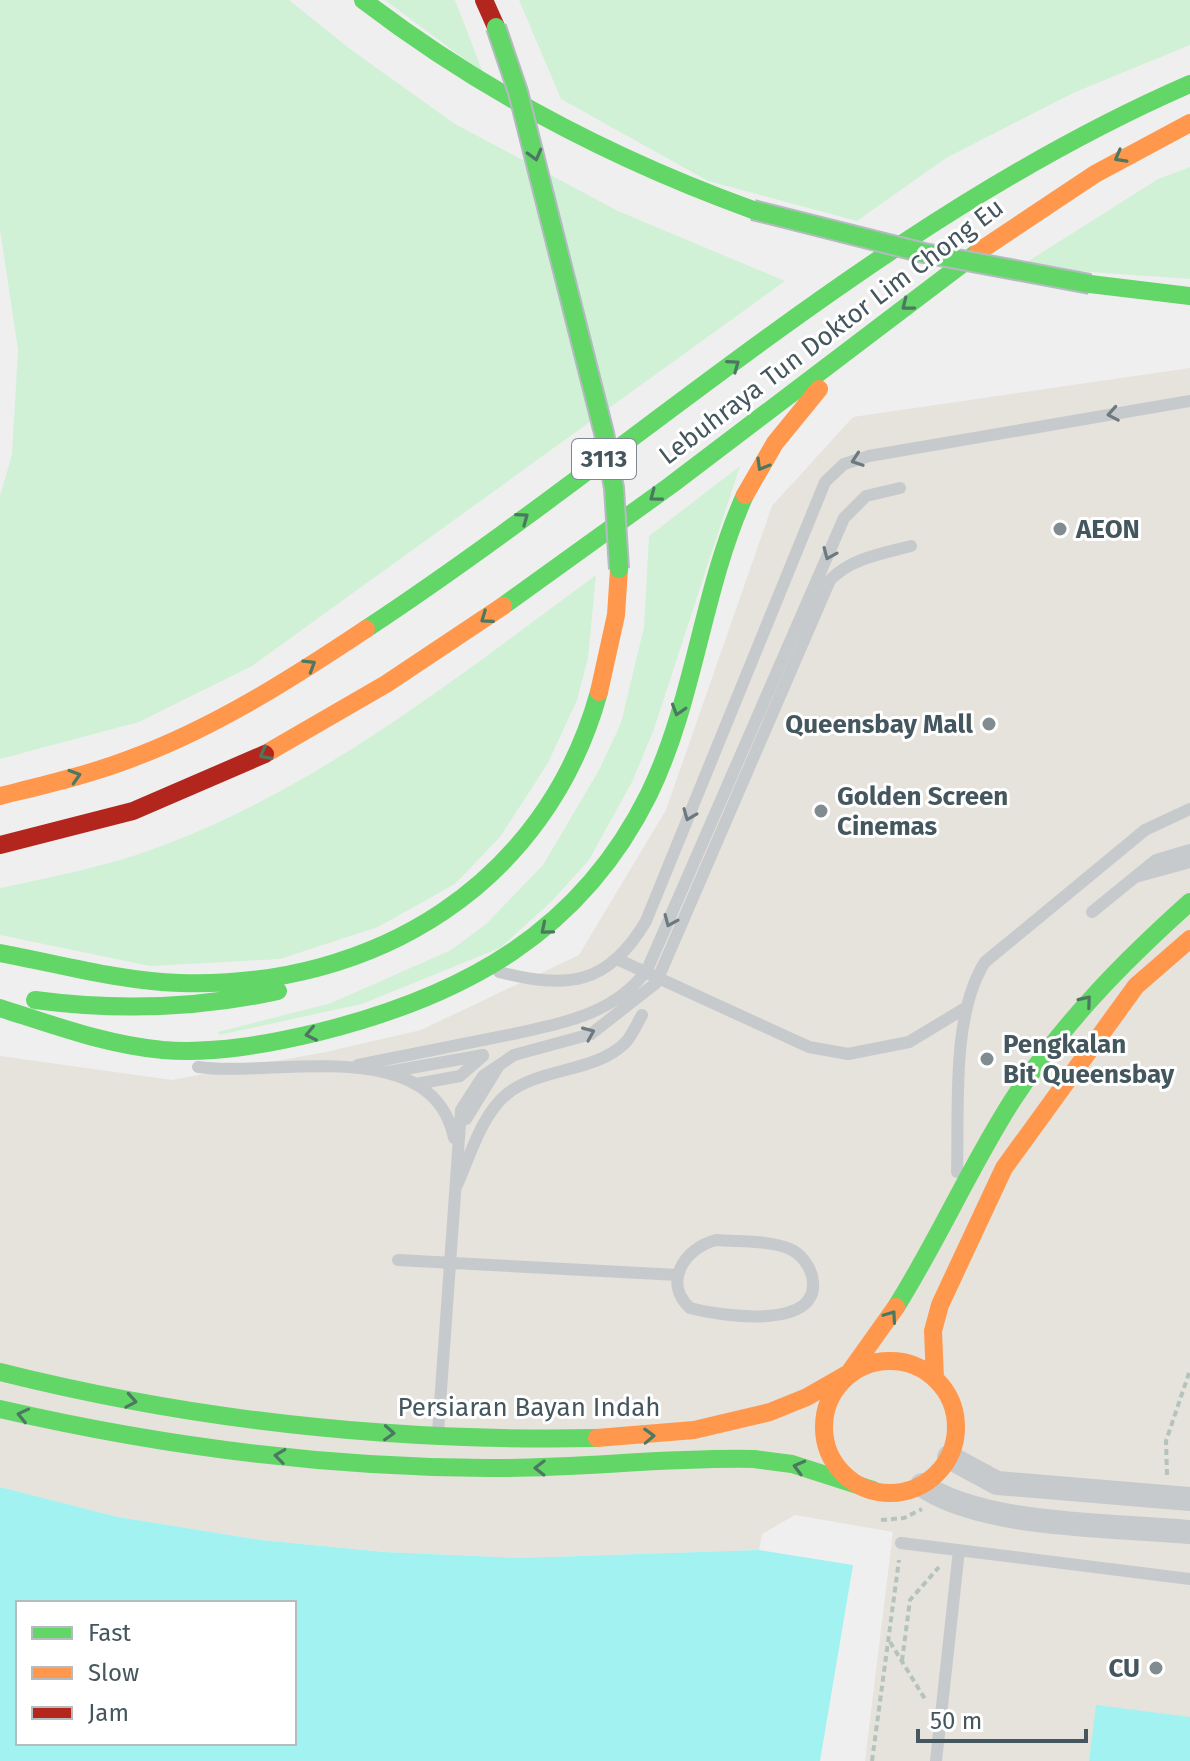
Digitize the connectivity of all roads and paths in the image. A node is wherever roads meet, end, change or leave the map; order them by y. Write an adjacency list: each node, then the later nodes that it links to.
1 (363, 0): 5 (main road, bridge)
2 (484, 0): 17 (main road, one-way to 17, bridge)
3 (1190, 84): 10 (main road, Lebuhraya Tun Doktor Lim Chong Eu / 3113, one-way to 3)
4 (1190, 123): 6 (main road, Lebuhraya Tun Doktor Lim Chong Eu / 3113, one-way to 6)
5 (1190, 296)
6 (863, 339): 12 (main road, Lebuhraya Tun Doktor Lim Chong Eu / 3113, one-way to 12); 22 (main road, one-way to 22)
7 (1190, 401): 21 (lane, one-way to 21)
8 (900, 488): 27 (lane, one-way to 27, bridge)
9 (911, 546): 33 (lane, one-way to 9, bridge)
10 (0, 796)
11 (1190, 809): 24 (lane)
12 (0, 845)
13 (1190, 850): 15 (lane)
14 (1190, 862): 15 (lane)
15 (1136, 877): 18 (lane)
16 (1190, 902): 35 (main road, Persiaran Bayan Indah, one-way to 16)
17 (449, 910): 20 (main road); 23 (main road)
18 (1092, 912)
19 (1190, 939): 42 (main road)
20 (0, 953)
21 (619, 960): 22 (lane); 24 (lane)
22 (489, 970): 28 (main road, one-way to 28)
23 (0, 995)
24 (967, 1007): 35 (lane)
25 (0, 1008): 28 (main road)
26 (642, 1015): 34 (lane)
27 (498, 1038): 29 (lane); 30 (lane)
28 (108, 1040): 30 (lane)
29 (483, 1055): 31 (lane); 32 (lane)
30 (351, 1066): 31 (lane)
31 (385, 1073): 32 (lane)
32 (416, 1084): 33 (lane)
33 (456, 1149): 34 (lane)
34 (453, 1196): 37 (lane)
35 (956, 1199): 41 (main road, Persiaran Bayan Indah, one-way to 35)
36 (398, 1260): 37 (lane)
37 (449, 1263): 38 (lane); 44 (lane)
38 (678, 1275): 38 (lane)
39 (1190, 1370): 48 (path)
40 (0, 1372): 44 (main road, Persiaran Bayan Indah, one-way to 44)
41 (844, 1379): 42 (main road); 44 (main road, Persiaran Bayan Indah, one-way to 41); 47 (main road)
42 (935, 1379): 45 (main road)
43 (0, 1409): 47 (main road, one-way to 43)
44 (438, 1436)
45 (949, 1457): 46 (main road); 48 (street)
46 (922, 1485): 47 (main road); 50 (street)
47 (873, 1490)
48 (1180, 1499)
49 (904, 1518): 51 (path)
50 (1190, 1532)
51 (901, 1543): 52 (lane); 54 (path)
52 (956, 1550): 53 (lane); 55 (path); 56 (lane)
53 (1190, 1579)
54 (888, 1639): 55 (path); 57 (path)
55 (902, 1661): 56 (path)
56 (940, 1724): 58 (lane)
57 (872, 1761)
58 (936, 1761)

